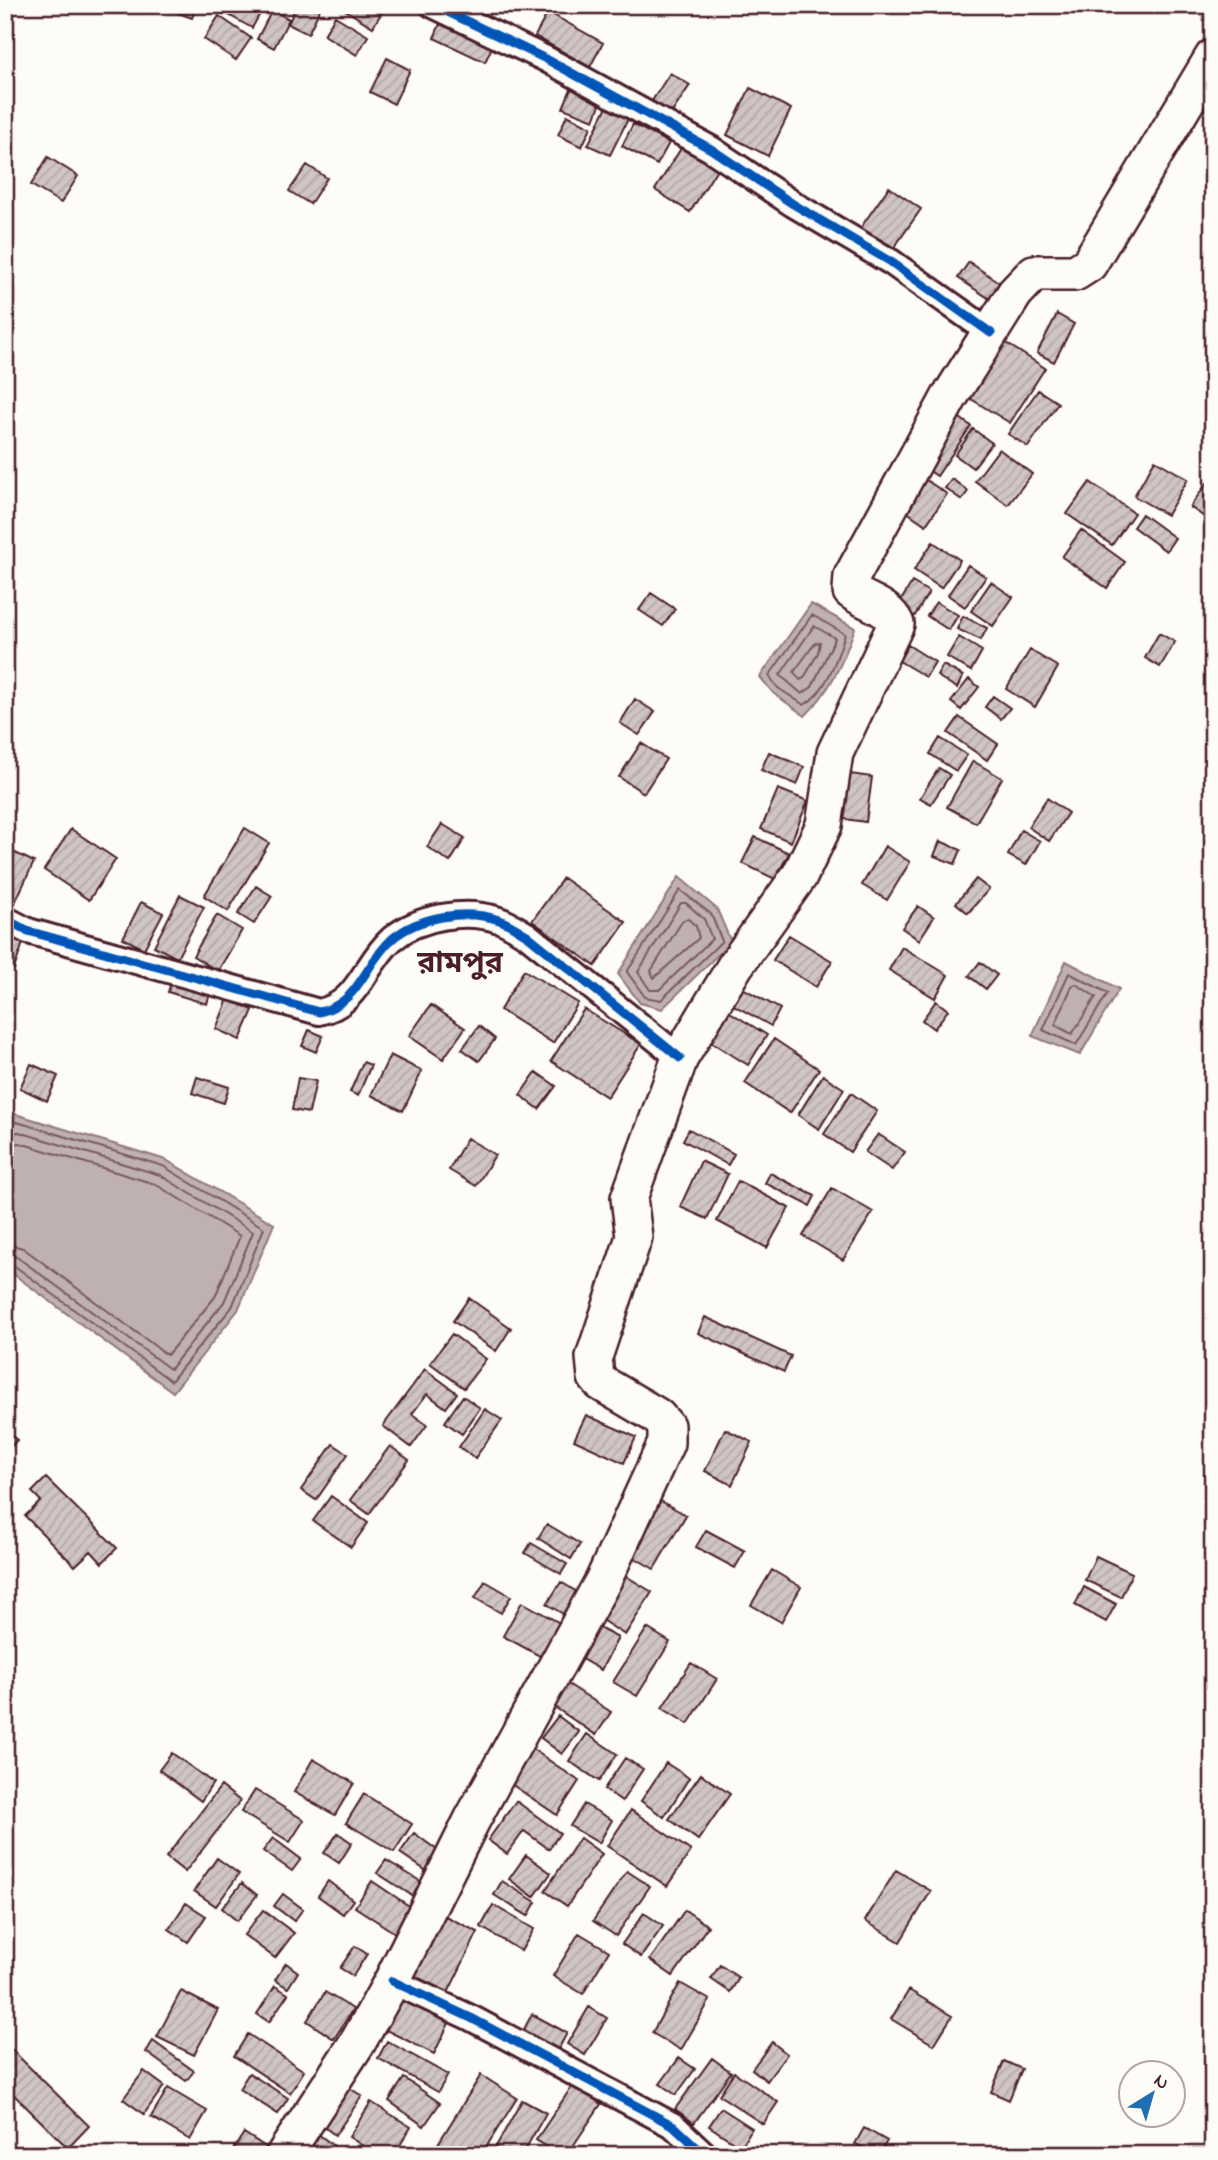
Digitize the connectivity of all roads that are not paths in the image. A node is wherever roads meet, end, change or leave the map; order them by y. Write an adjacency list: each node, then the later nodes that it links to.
1 (433, 5): 3 (street)
2 (1213, 57): 3 (main road)
3 (991, 333): 5 (main road)
4 (5, 919): 5 (street)
5 (680, 1058): 6 (main road)
6 (392, 1981): 7 (main road); 8 (street)
7 (284, 2155)
8 (705, 2155)

